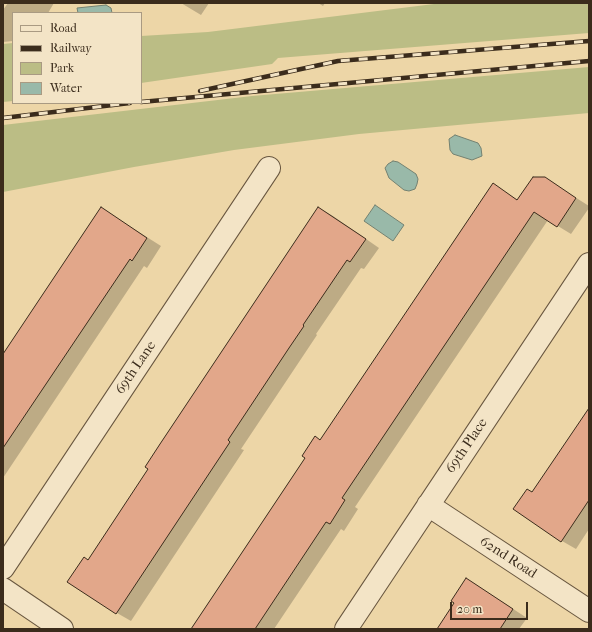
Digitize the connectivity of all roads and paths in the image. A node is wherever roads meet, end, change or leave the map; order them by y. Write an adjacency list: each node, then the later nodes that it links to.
1 (269, 168): 4 (street, 69th Lane)
2 (589, 264): 3 (street, 69th Place)
3 (428, 505): 6 (street, 62nd Road); 8 (street, 69th Place)
4 (3, 568)
5 (3, 589): 7 (street)
6 (589, 611)
7 (62, 629)
8 (346, 629)

